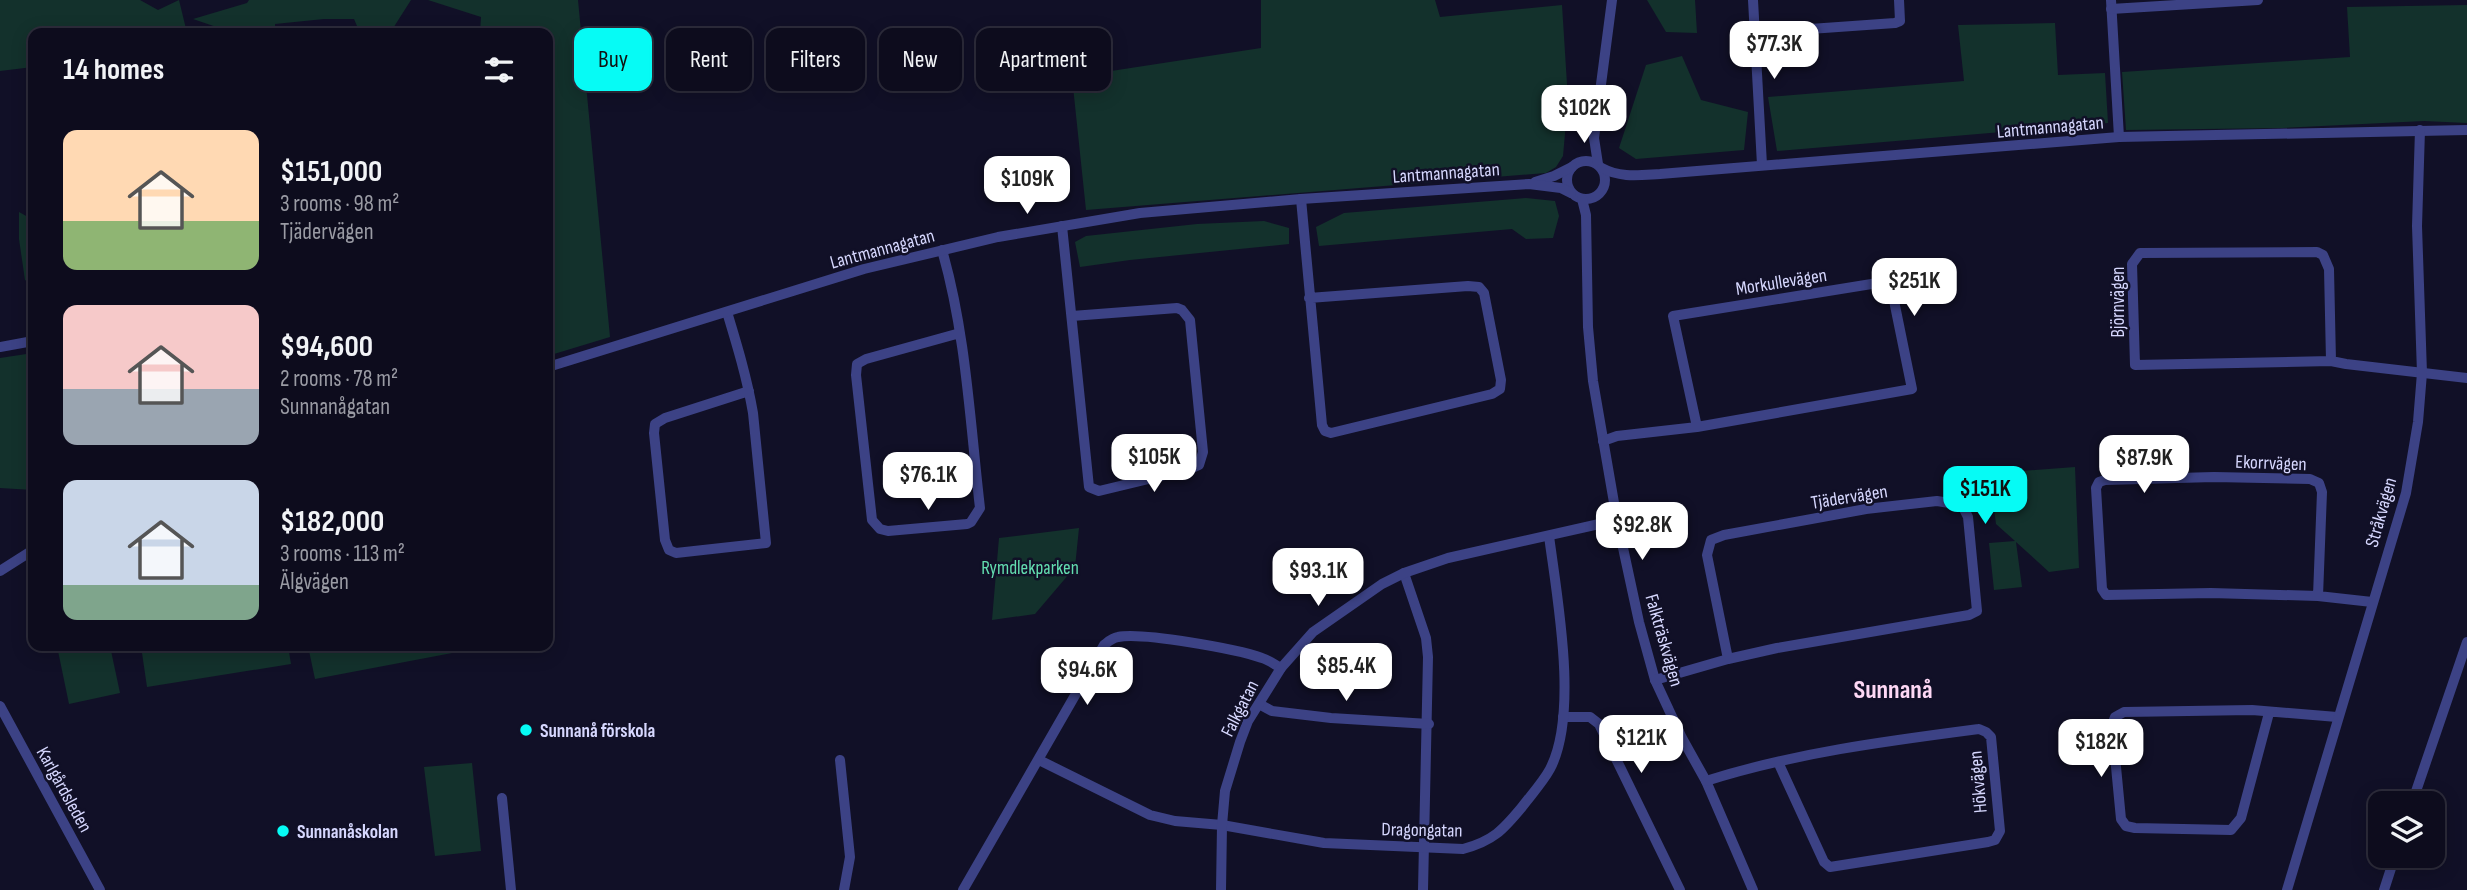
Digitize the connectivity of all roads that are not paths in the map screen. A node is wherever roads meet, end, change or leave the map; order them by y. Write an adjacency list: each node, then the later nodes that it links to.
1 (1612, 0): 10 (street)
2 (1753, 0): 6 (street)
3 (1899, 0): 6 (street)
4 (2258, 0): 5 (street)
5 (2111, 5): 9 (street)
6 (1755, 33): 12 (street)
7 (2420, 130): 8 (street, Lantmannagatan); 9 (street, Lantmannagatan); 30 (street, Stråkvägen)
8 (2467, 130)
9 (2119, 137): 12 (street, Lantmannagatan)
10 (1594, 138): 11 (street); 13 (street)
11 (1577, 164): 13 (street); 15 (street, Lantmannagatan); 17 (street)
12 (1762, 165): 14 (street, Lantmannagatan)
13 (1600, 167): 14 (street, Lantmannagatan); 16 (street)
14 (1637, 175): 16 (street, Lantmannagatan)
15 (1529, 184): 17 (street, Lantmannagatan); 18 (street, Lantmannagatan)
16 (1598, 195): 17 (street); 19 (street)
17 (1576, 196): 19 (street)
18 (1301, 199): 20 (street, Lantmannagatan); 22 (street)
19 (1586, 215): 34 (street, Falkträskvägen)
20 (1062, 226): 21 (street, Lantmannagatan); 24 (street)
21 (942, 250): 23 (street, Lantmannagatan); 25 (street)
22 (1309, 298): 22 (street)
23 (727, 312): 29 (street, Lantmannagatan); 32 (street)
24 (1072, 316): 24 (street)
25 (960, 333): 25 (street)
26 (28, 342): 27 (street)
27 (0, 346)
28 (2331, 360): 28 (street, Björnvägen); 30 (street, Björnvägen)
29 (553, 365)
30 (2422, 373): 31 (street, Björnvägen); 41 (street, Stråkvägen)
31 (2467, 378)
32 (749, 391): 32 (street)
33 (1697, 427): 33 (street, Morkullevägen); 34 (street, Morkullevägen)
34 (1603, 441): 35 (street, Falkträskvägen)
35 (1617, 520): 36 (street, Falkgatan); 45 (street, Falkträskvägen)
36 (1549, 536): 39 (street, Falkgatan); 49 (street, Dragongatan)
37 (28, 553): 38 (street)
38 (0, 571)
39 (1404, 573): 44 (street, Falkgatan); 52 (street)
40 (2318, 596): 40 (street, Ekorrvägen); 41 (street, Ekorrvägen)
41 (2372, 601): 50 (street, Stråkvägen)
42 (2467, 642): 57 (street)
43 (1728, 659): 43 (street, Tjädervägen); 45 (street, Tjädervägen)
44 (1281, 668): 46 (street, Falkgatan); 54 (street)
45 (1655, 680): 56 (street, Falkträskvägen)
46 (1259, 704): 52 (street); 59 (street, Falkgatan)
47 (0, 706): 51 (street, Karlgårdsleden)
48 (2269, 713): 48 (street); 50 (street)
49 (1563, 717): 60 (street, Dragongatan); 68 (street)
50 (2337, 717): 70 (street, Stråkvägen)
51 (3, 720): 62 (street, Karlgårdsleden)
52 (1429, 724): 60 (street)
53 (840, 760): 64 (street)
54 (1039, 760): 59 (street, Dragongatan); 65 (street)
55 (1778, 762): 55 (street, Hökvägen); 56 (street, Hökvägen)
56 (1706, 781): 69 (street, Falkträskvägen)
57 (2416, 791)
58 (502, 798): 63 (street)
59 (1222, 825): 60 (street, Dragongatan); 66 (street, Falkgatan)
60 (1425, 849): 67 (street)
61 (2391, 868): 71 (street)
62 (100, 890)
63 (511, 890)
64 (844, 890)
65 (962, 890)
66 (1222, 890)
67 (1423, 890)
68 (1680, 890)
69 (1751, 890)
70 (2287, 890)
71 (2384, 890)

